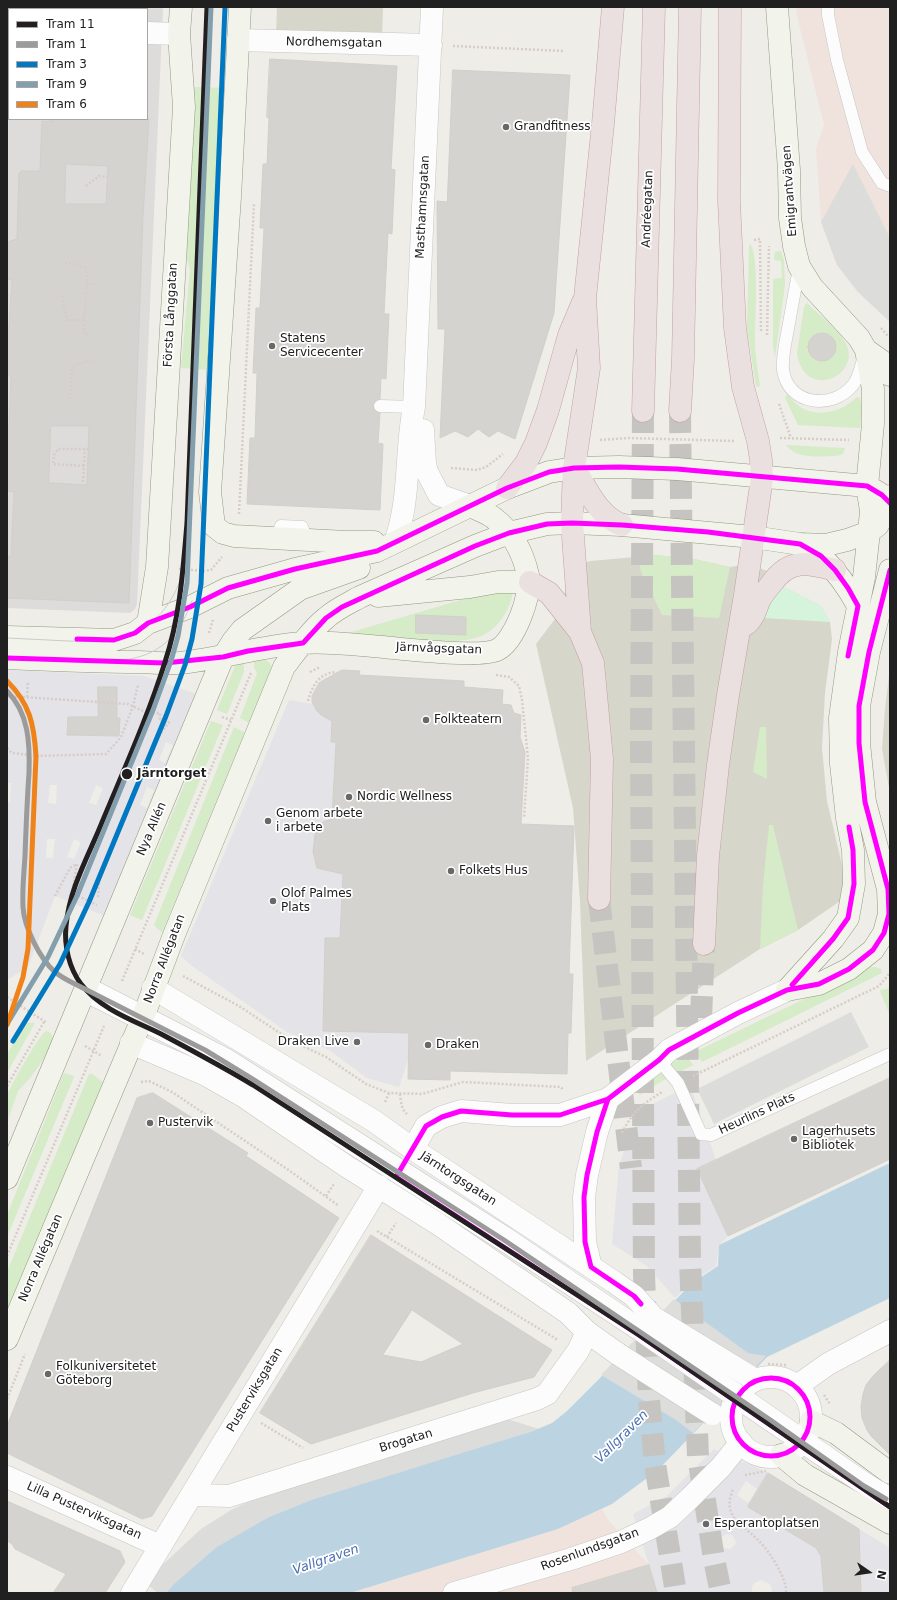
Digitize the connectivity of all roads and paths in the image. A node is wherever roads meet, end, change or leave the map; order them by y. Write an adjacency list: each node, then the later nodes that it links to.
1 (181, 7): 11 (street, Första Långgatan)
2 (240, 7): 12 (street)
3 (432, 7): 13 (street, Masthamnsgatan)
4 (613, 7): 26 (highway)
5 (654, 7): 39 (highway, Andréegatan)
6 (690, 7): 40 (highway)
7 (730, 7): 49 (highway)
8 (776, 7): 21 (street, Emigrantvägen)
9 (828, 7): 17 (lane)
10 (148, 33): 11 (street)
11 (179, 34): 70 (street, Första Långgatan)
12 (238, 40): 13 (street, Nordhemsgatan); 62 (street)
13 (431, 45): 14 (path); 38 (street, Masthamnsgatan)
14 (564, 51)
15 (107, 177): 16 (path)
16 (86, 186)
17 (890, 186)
18 (255, 200): 55 (path)
19 (760, 239): 31 (path)
20 (65, 263): 22 (path)
21 (800, 266): 33 (street, Emigrantvägen); 33 (lane)
22 (87, 284): 23 (path); 28 (path)
23 (96, 284)
24 (8, 296): 27 (path)
25 (62, 296): 28 (path)
26 (585, 298): 48 (highway); 52 (highway)
27 (7, 300)
28 (84, 320): 30 (path)
29 (881, 327): 32 (path)
30 (91, 335)
31 (761, 335)
32 (890, 338)
33 (866, 350): 35 (street, Emigrantvägen); 44 (street, Emigrantvägen)
34 (93, 360): 36 (path)
35 (890, 375)
36 (70, 399)
37 (380, 406): 38 (lane)
38 (414, 407): 54 (street, Masthamnsgatan); 62 (street, Masthamnsgatan)
39 (643, 411)
40 (680, 411)
41 (778, 430): 42 (path)
42 (780, 438)
43 (791, 438): 44 (path)
44 (871, 441): 51 (street, Emigrantvägen)
45 (84, 449): 46 (path); 47 (path); 47 (path)
46 (89, 449)
47 (84, 466): 50 (path)
48 (574, 468): 49 (street); 52 (street); 56 (highway); 57 (highway)
49 (762, 478): 51 (street); 60 (highway)
50 (83, 482)
51 (867, 486): 53 (street); 58 (street, Emigrantvägen)
52 (507, 488): 54 (street)
53 (890, 500): 58 (street)
54 (470, 506): 59 (street, Masthamnsgatan); 62 (street)
55 (239, 516)
56 (572, 523): 57 (street); 59 (street); 72 (highway)
57 (622, 525): 60 (street)
58 (869, 532): 61 (street); 69 (street, Emigrantvägen)
59 (509, 533): 67 (street, Masthamnsgatan); 68 (street)
60 (753, 537): 61 (street); 71 (highway)
61 (800, 544): 65 (street)
62 (386, 546): 70 (street); 75 (street, Nya Allén)
63 (218, 562): 64 (path)
64 (211, 570)
65 (835, 570): 69 (street); 71 (highway)
66 (890, 570): 103 (street)
67 (530, 582): 68 (street); 72 (highway); 74 (street, Järnvågsgatan)
68 (360, 598): 74 (street)
69 (858, 606): 103 (street, Emigrantvägen)
70 (148, 623): 73 (street)
71 (740, 629): 97 (highway)
72 (580, 632): 94 (highway)
73 (7, 638)
74 (303, 643): 75 (street, Järnvågsgatan); 99 (street, Norra Allégatan)
75 (224, 657): 76 (street, Järnvågsgatan); 96 (street, Nya Allén)
76 (7, 658)
77 (321, 666): 80 (path)
78 (336, 672): 84 (path)
79 (493, 674): 91 (path)
80 (305, 675)
81 (29, 679): 83 (path)
82 (7, 696): 83 (path)
83 (27, 697): 85 (path)
84 (308, 701)
85 (133, 706): 88 (path); 90 (path)
86 (172, 716): 88 (path)
87 (231, 720): 98 (path)
88 (169, 723): 89 (path)
89 (156, 739)
90 (7, 748)
91 (524, 818)
92 (100, 873): 95 (path)
93 (55, 896): 95 (path)
94 (599, 899)
95 (96, 905): 96 (path)
96 (116, 915): 102 (street, Nya Allén)
97 (704, 944)
98 (135, 950): 99 (path); 104 (path)
99 (163, 964): 101 (street, Norra Allégatan); 118 (path)
100 (890, 973): 115 (path)
101 (153, 988): 108 (street, Norra Allégatan); 120 (street, Järntorgsgatan)
102 (86, 989): 104 (lane); 106 (lane); 121 (street, Nya Allén)
103 (787, 990): 113 (street)
104 (116, 996): 108 (lane)
105 (7, 997): 107 (path)
106 (111, 1009): 108 (lane); 111 (path)
107 (33, 1014)
108 (142, 1018): 110 (street, Norra Allégatan); 120 (lane); 122 (lane)
109 (44, 1022): 116 (path)
110 (132, 1043): 114 (street, Norra Allégatan); 122 (street)
111 (93, 1050): 114 (path); 124 (path)
112 (890, 1054): 115 (lane, Heurlins Plats)
113 (659, 1060): 115 (lane, Heurlins Plats); 117 (street)
114 (122, 1066): 123 (path); 130 (street, Norra Allégatan)
115 (678, 1083): 119 (path)
116 (7, 1086)
117 (608, 1099): 118 (street); 119 (street)
118 (574, 1109): 120 (street)
119 (597, 1132): 125 (street)
120 (408, 1158): 122 (lane); 125 (street, Järntorgsgatan); 126 (lane)
121 (8, 1175)
122 (387, 1185): 123 (street, Pusterviksgatan); 126 (lane); 128 (street)
123 (359, 1219): 129 (path); 143 (street, Pusterviksgatan)
124 (7, 1256)
125 (591, 1267): 126 (street, Järntorgsgatan)
126 (646, 1327): 132 (street, Järntorgsgatan, bridge); 132 (lane, bridge)
127 (890, 1331): 133 (street)
128 (587, 1332): 135 (street, bridge); 143 (street, Brogatan)
129 (548, 1334)
130 (7, 1339)
131 (788, 1364): 132 (path)
132 (744, 1385): 133 (street); 135 (street); 136 (lane)
133 (797, 1386): 136 (street)
134 (257, 1421): 137 (path)
135 (737, 1434): 136 (street); 138 (street, Rosenlundsgatan)
136 (793, 1446): 139 (street); 141 (path); 142 (lane); 144 (lane); 145 (street)
137 (304, 1448)
138 (728, 1460): 141 (path); 148 (street, Rosenlundsgatan)
139 (890, 1473)
140 (7, 1476): 146 (street, Lilla Pusterviksgatan)
141 (743, 1476): 149 (path)
142 (890, 1493)
143 (192, 1495): 146 (street, Pusterviksgatan)
144 (890, 1507)
145 (890, 1523)
146 (160, 1546): 147 (street, Pusterviksgatan)
147 (132, 1593)
148 (454, 1593)
149 (786, 1593)

